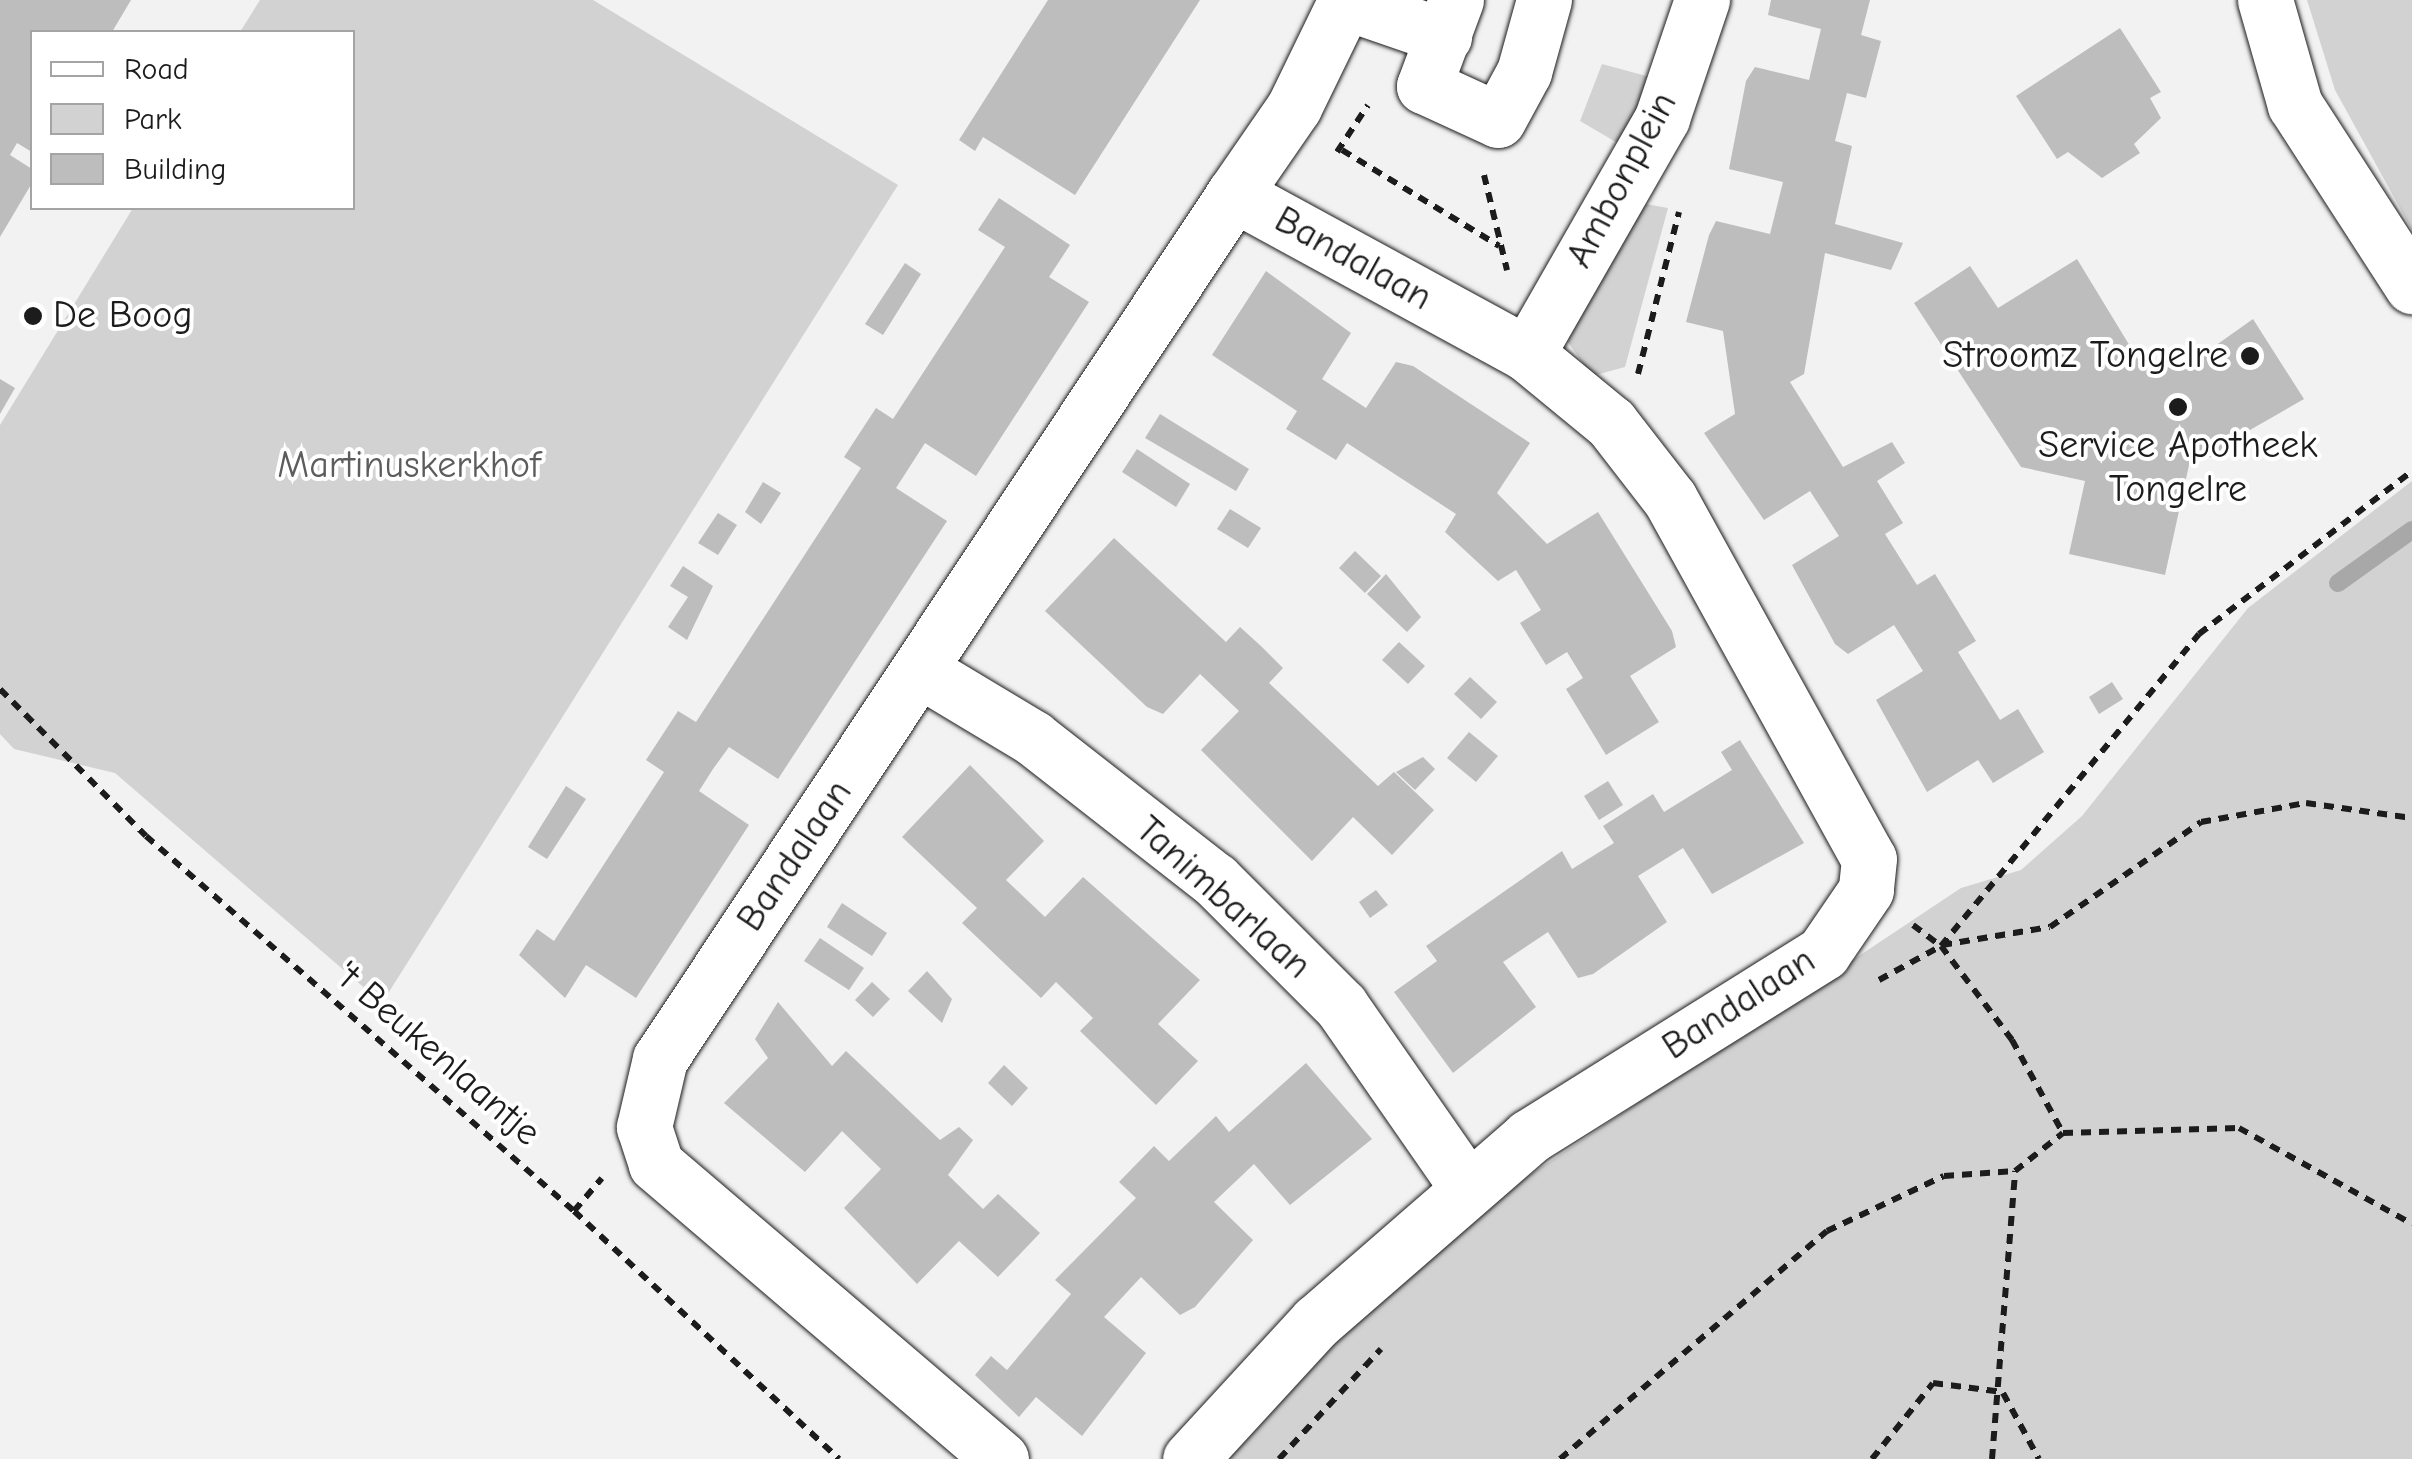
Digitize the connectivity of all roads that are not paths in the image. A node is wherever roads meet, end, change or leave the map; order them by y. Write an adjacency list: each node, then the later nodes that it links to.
1 (1544, 0): 5 (street)
2 (1702, 0): 8 (street, Ambonplein)
3 (2265, 0): 7 (street)
4 (1346, 1): 5 (street); 6 (street)
5 (1450, 18)
6 (1234, 194): 8 (street, Bandalaan); 9 (street, Bandalaan)
7 (2412, 286)
8 (1527, 354): 10 (street, Bandalaan)
9 (920, 670): 10 (street, Tanimbarlaan); 11 (street, Bandalaan)
10 (1467, 1188): 12 (street, Bandalaan)
11 (1001, 1459)
12 (1190, 1459)

